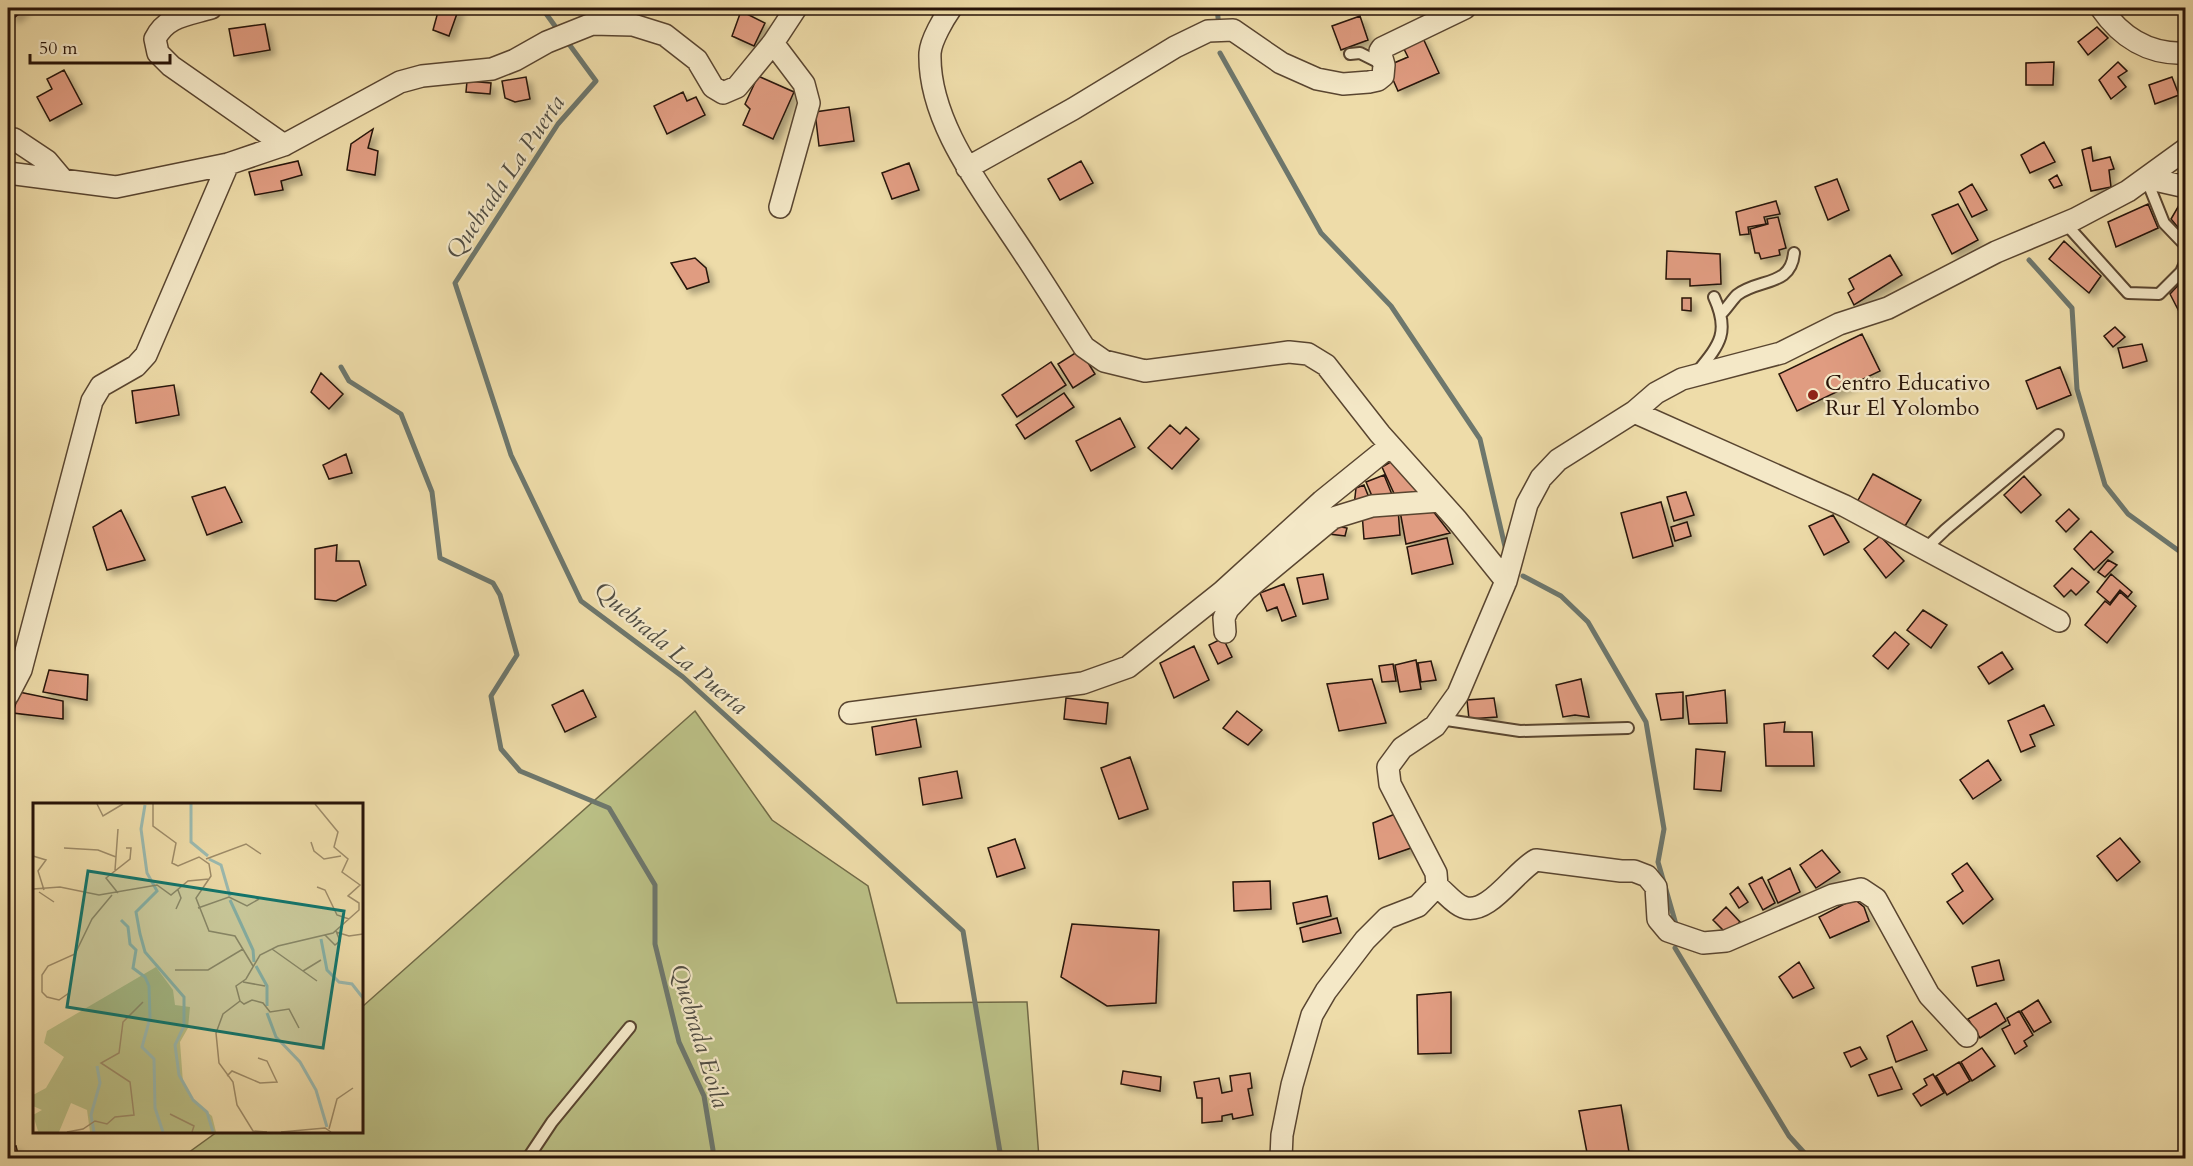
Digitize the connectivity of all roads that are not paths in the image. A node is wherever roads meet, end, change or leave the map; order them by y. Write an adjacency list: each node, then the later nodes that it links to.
1 (211, 8): 11 (street)
2 (796, 8): 6 (street)
3 (951, 8): 14 (street)
4 (1465, 8): 9 (street)
5 (2101, 8): 7 (street)
6 (773, 43): 11 (street); 19 (street)
7 (2186, 53)
8 (1350, 54): 9 (lane)
9 (1384, 65): 14 (street)
10 (14, 139): 17 (street)
11 (284, 145): 13 (street)
12 (2186, 149): 16 (street)
13 (228, 164): 17 (street); 35 (street)
14 (967, 168): 29 (street)
15 (8, 173): 17 (street)
16 (2146, 178): 18 (street); 20 (street); 21 (lane)
17 (63, 180)
18 (2186, 187)
19 (780, 207)
20 (2066, 223): 23 (lane); 26 (street)
21 (2186, 246)
22 (1794, 253): 25 (lane)
23 (2186, 261)
24 (1714, 297): 25 (lane)
25 (1722, 313): 26 (lane)
26 (1696, 374): 27 (street)
27 (1634, 412): 31 (street); 32 (street)
28 (2058, 435): 31 (lane)
29 (1390, 446): 30 (street); 36 (street)
30 (1440, 501): 32 (street); 34 (street)
31 (1925, 549): 33 (street)
32 (1506, 581): 37 (street)
33 (2059, 621)
34 (1225, 632)
35 (8, 695)
36 (850, 713)
37 (1440, 719): 38 (lane); 39 (street)
38 (1628, 728)
39 (1437, 886): 41 (street); 43 (street)
40 (630, 1027): 42 (lane)
41 (1967, 1036)
42 (528, 1158)
43 (1281, 1158)

